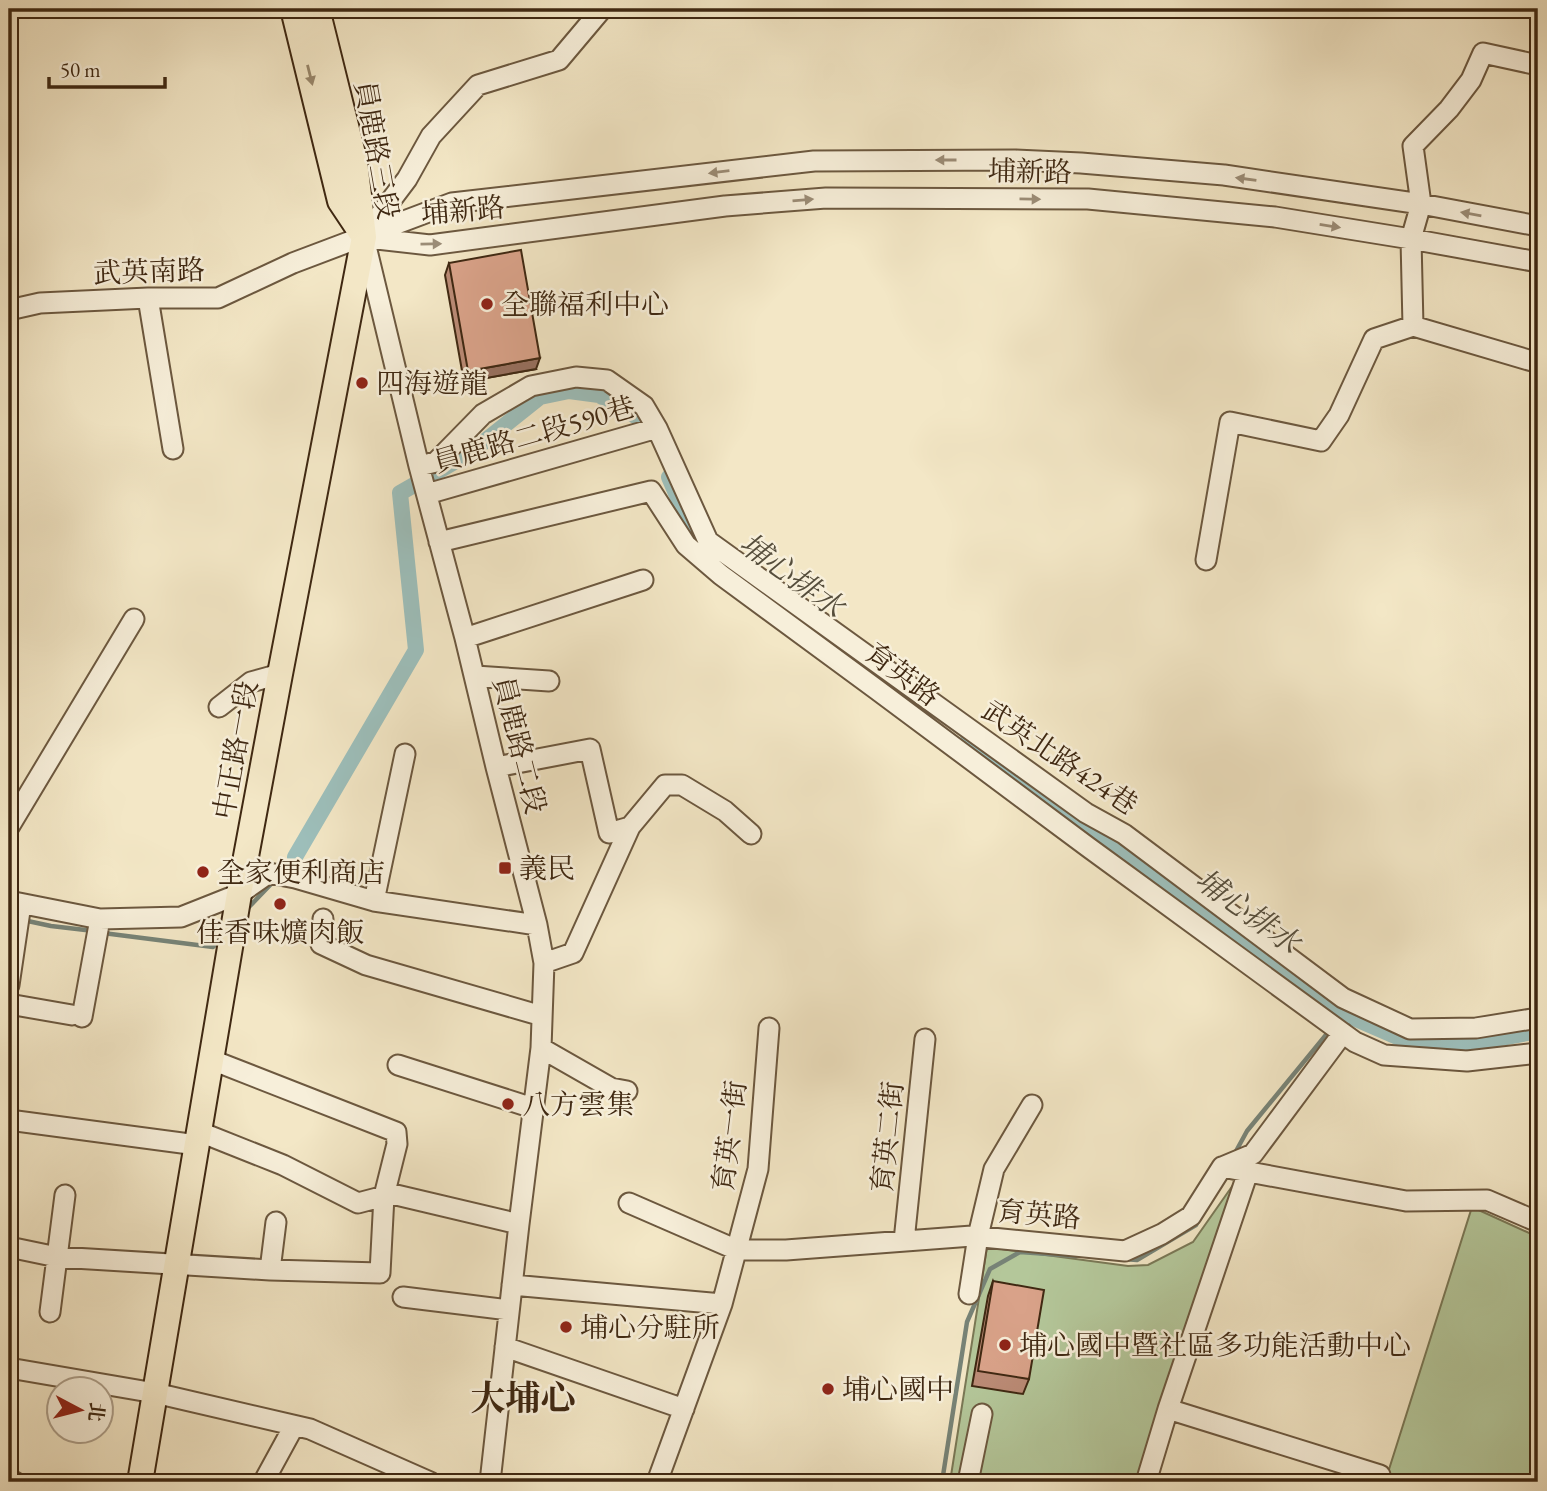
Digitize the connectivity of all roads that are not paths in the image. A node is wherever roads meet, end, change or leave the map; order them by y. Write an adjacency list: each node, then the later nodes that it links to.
1 (293, 9): 7 (main road, 員鹿路三段, one-way to 7)
2 (317, 9): 7 (main road, 員鹿路三段)
3 (602, 9): 7 (street)
4 (1538, 65): 5 (street)
5 (1421, 204): 6 (street, 埔新路, one-way to 5); 7 (street, 埔新路, one-way to 7); 8 (street)
6 (1538, 226)
7 (364, 237): 8 (street, 埔新路, one-way to 8); 10 (street, 武英南路); 16 (street, 員鹿路二段); 23 (main road, 中正路一段)
8 (1412, 239): 9 (street, 埔新路); 12 (street)
9 (1538, 262)
10 (148, 298): 11 (street, 武英南路); 15 (street)
11 (9, 310)
12 (1413, 326): 13 (street); 19 (street)
13 (1538, 361)
14 (657, 428): 16 (street, 武英北路424巷); 17 (street, 員鹿路二段590巷); 42 (street, 武英北路424巷)
15 (173, 449)
16 (419, 466): 17 (street, 員鹿路二段)
17 (427, 494): 18 (street, 員鹿路二段)
18 (439, 542): 22 (street, 員鹿路二段); 44 (street, 育英路)
19 (1206, 559)
20 (643, 580): 22 (street)
21 (134, 619): 29 (street)
22 (466, 638): 24 (street, 員鹿路二段)
23 (280, 674): 26 (street); 32 (main road, 中正路一段)
24 (475, 676): 25 (street); 28 (street, 員鹿路二段)
25 (549, 681)
26 (219, 707)
27 (405, 754): 33 (street)
28 (496, 767): 30 (street); 37 (street, 員鹿路二段)
29 (9, 827)
30 (630, 827): 31 (street); 38 (street)
31 (751, 834)
32 (239, 894): 33 (street); 35 (street); 48 (main road, 中正路一段)
33 (374, 901): 37 (street)
34 (15, 903): 35 (street); 39 (street)
35 (100, 919): 40 (street)
36 (323, 919): 41 (street)
37 (537, 925): 38 (street, 員鹿路二段)
38 (544, 963): 41 (street, 員鹿路二段)
39 (9, 985)
40 (9, 1004)
41 (542, 1016): 46 (street, 員鹿路二段)
42 (1538, 1018)
43 (769, 1028): 66 (street, 育英一街)
44 (1343, 1033): 47 (street, 育英路); 55 (street)
45 (925, 1039): 64 (street, 育英二街)
46 (541, 1048): 50 (street); 52 (street, 員鹿路二段)
47 (1538, 1053)
48 (212, 1060): 54 (main road, 中正路一段); 58 (street)
49 (398, 1065): 52 (street)
50 (627, 1091)
51 (1032, 1105): 63 (street)
52 (533, 1108): 62 (street, 員鹿路二段)
53 (9, 1120): 54 (street)
54 (199, 1138): 58 (street); 68 (main road, 中正路一段)
55 (1222, 1167): 56 (street); 63 (street, 育英路)
56 (1248, 1172): 61 (street); 80 (street)
57 (65, 1195): 67 (street)
58 (384, 1196): 62 (street); 69 (street)
59 (629, 1203): 66 (street)
60 (276, 1222): 69 (street)
61 (1538, 1222)
62 (519, 1224): 70 (street, 員鹿路二段)
63 (978, 1236): 64 (street, 育英路); 71 (street)
64 (904, 1241): 66 (street, 育英路)
65 (9, 1247): 67 (street)
66 (737, 1250): 73 (street)
67 (57, 1257): 68 (street); 75 (street)
68 (177, 1265): 69 (street); 78 (main road, 中正路一段)
69 (270, 1270)
70 (512, 1285): 73 (street); 74 (street, 員鹿路二段)
71 (969, 1294)
72 (403, 1297): 74 (street)
73 (722, 1304): 79 (street)
74 (509, 1310): 76 (street, 員鹿路二段)
75 (50, 1312)
76 (505, 1347): 79 (street); 89 (street, 員鹿路二段)
77 (9, 1368): 78 (street)
78 (155, 1393): 82 (street); 87 (main road, 中正路一段)
79 (684, 1409): 90 (street)
80 (1168, 1409): 83 (street); 92 (street)
81 (982, 1414): 91 (street)
82 (294, 1426): 85 (street); 88 (street)
83 (1380, 1475)
84 (9, 1481): 86 (street)
85 (264, 1481)
86 (15, 1482)
87 (140, 1482)
88 (430, 1482)
89 (490, 1482)
90 (657, 1482)
91 (968, 1482)
92 (1146, 1482)

